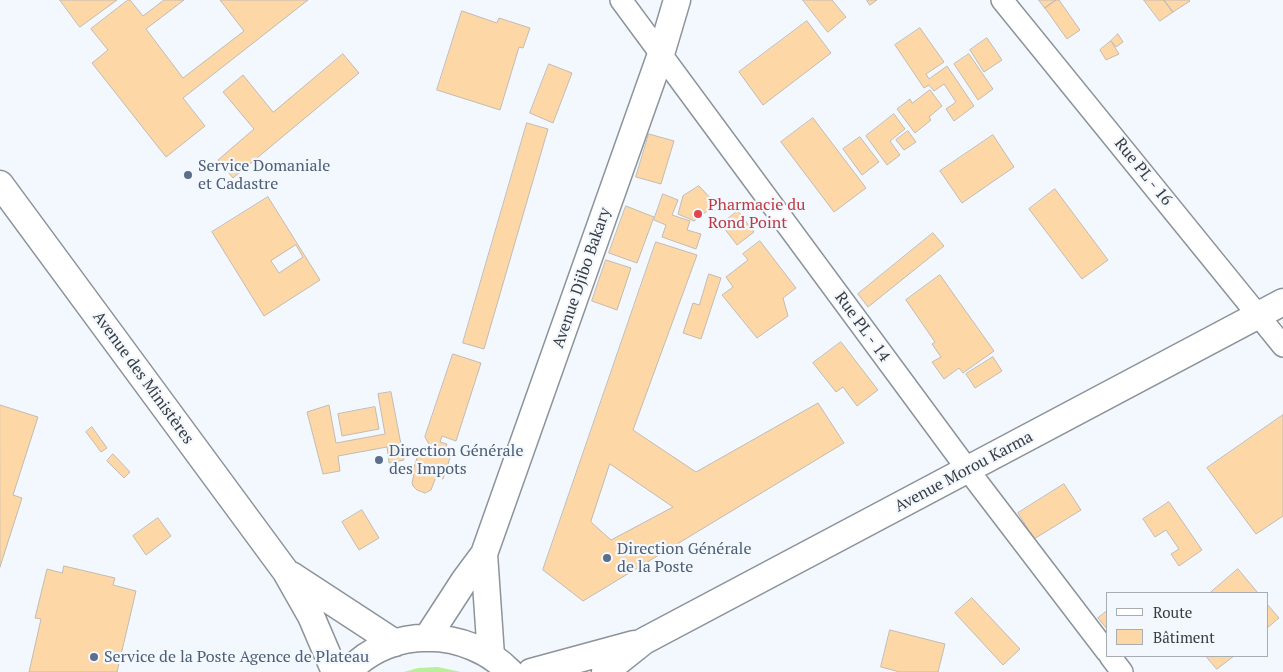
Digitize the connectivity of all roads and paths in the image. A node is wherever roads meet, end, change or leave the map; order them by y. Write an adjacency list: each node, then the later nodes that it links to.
1 (621, 0): 4 (street, Rue PL - 14)
2 (676, 0): 4 (street, Avenue Djibo Bakary)
3 (1002, 0): 7 (street, Rue PL - 16)
4 (661, 54): 9 (street, Rue PL - 14); 10 (street, Avenue Djibo Bakary)
5 (0, 184): 11 (street, Avenue des Ministères)
6 (1283, 302): 7 (street, Avenue Morou Karma)
7 (1259, 314): 8 (street, Rue PL - 16); 9 (street, Avenue Morou Karma)
8 (1283, 346)
9 (968, 470): 13 (street, Avenue Morou Karma); 15 (street, Rue PL - 14)
10 (484, 554): 12 (street); 17 (street)
11 (286, 572): 14 (street, Avenue des Ministères); 18 (street, Avenue des Ministères)
12 (427, 638): 14 (street); 17 (street)
13 (644, 641): 20 (street, Avenue Morou Karma); 21 (street, Avenue Morou Karma)
14 (395, 643): 19 (street)
15 (1106, 651)
16 (1111, 657): 22 (street)
17 (500, 664)
18 (334, 672)
19 (348, 672)
20 (531, 672)
21 (605, 672)
22 (1122, 672)

